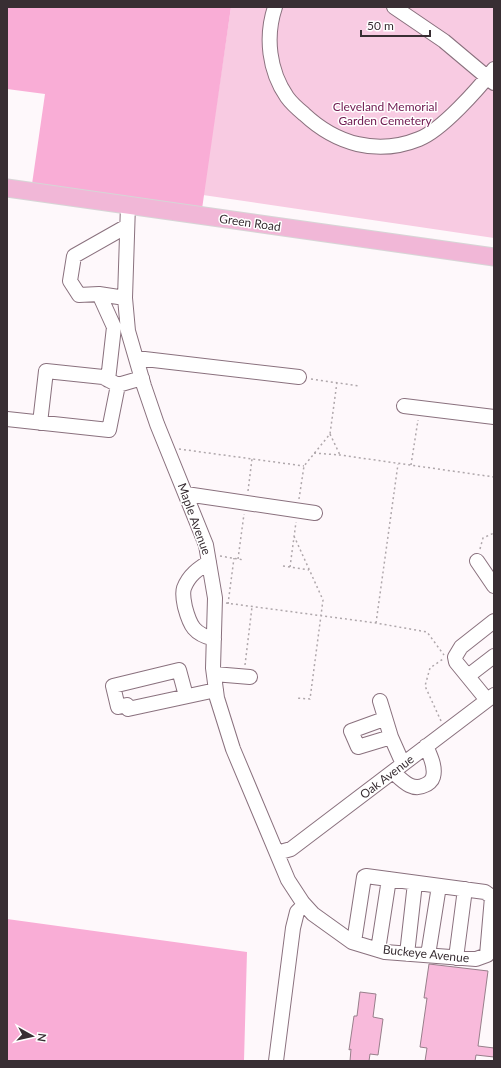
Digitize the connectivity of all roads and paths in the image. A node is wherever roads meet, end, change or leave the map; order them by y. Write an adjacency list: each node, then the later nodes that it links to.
1 (275, 7): 3 (street)
2 (394, 7): 3 (street)
3 (492, 77)
4 (7, 188): 5 (main road, Green Road)
5 (128, 205): 6 (street, Maple Avenue); 7 (main road, Green Road)
6 (127, 226): 8 (street); 9 (street, Maple Avenue)
7 (494, 257)
8 (99, 294): 9 (street); 13 (street)
9 (125, 298): 10 (street, Maple Avenue)
10 (136, 358): 11 (street); 12 (street, Maple Avenue)
11 (299, 377): 14 (path)
12 (142, 378): 13 (street); 22 (street, Maple Avenue)
13 (113, 382): 20 (street); 20 (street)
14 (337, 382): 15 (path); 21 (path)
15 (359, 386)
16 (404, 406): 17 (street)
17 (420, 408): 18 (street); 26 (path)
18 (494, 417)
19 (7, 419): 20 (street)
20 (40, 423)
21 (330, 434): 23 (path); 24 (path)
22 (167, 447): 23 (path); 28 (street, Maple Avenue)
23 (314, 453): 24 (path)
24 (340, 455): 25 (path)
25 (398, 464): 26 (path); 43 (path)
26 (411, 466): 27 (path)
27 (494, 477)
28 (186, 494): 29 (street); 32 (street, Maple Avenue)
29 (315, 513)
30 (494, 532): 35 (path)
31 (294, 536): 37 (path)
32 (208, 558): 33 (path); 39 (street, Maple Avenue); 44 (street)
33 (234, 558): 34 (path); 39 (path)
34 (244, 560)
35 (477, 561): 38 (street)
36 (283, 566): 37 (path)
37 (310, 571): 41 (path)
38 (494, 586)
39 (222, 603): 40 (path); 44 (street, Maple Avenue)
40 (252, 607): 41 (path); 48 (path)
41 (320, 616): 43 (path); 51 (path)
42 (494, 621): 47 (street)
43 (376, 623): 55 (path)
44 (214, 639): 46 (street, Maple Avenue)
45 (494, 656): 47 (street)
46 (214, 674): 48 (street); 49 (street, Maple Avenue)
47 (468, 676): 52 (street)
48 (247, 677)
49 (216, 690): 50 (street); 59 (street, Maple Avenue)
50 (186, 696): 50 (street)
51 (296, 698)
52 (490, 698): 55 (street, Oak Avenue)
53 (380, 701): 54 (street)
54 (384, 718): 56 (street); 56 (street)
55 (446, 732): 57 (street, Oak Avenue)
56 (390, 737): 58 (street)
57 (426, 746): 58 (street, Oak Avenue); 58 (street)
58 (398, 768): 59 (street, Oak Avenue)
59 (277, 853): 65 (street, Buckeye Avenue)
60 (389, 879): 61 (street); 66 (street); 67 (street)
61 (415, 883): 62 (street); 68 (street)
62 (439, 886): 63 (street); 69 (street)
63 (464, 889): 64 (street); 70 (street)
64 (493, 897): 70 (street, Buckeye Avenue)
65 (304, 905): 66 (street, Buckeye Avenue); 71 (street)
66 (354, 942): 67 (street, Buckeye Avenue)
67 (378, 950): 68 (street, Buckeye Avenue)
68 (407, 954): 69 (street, Buckeye Avenue)
69 (428, 956): 70 (street, Buckeye Avenue)
70 (456, 958)
71 (276, 1061)

